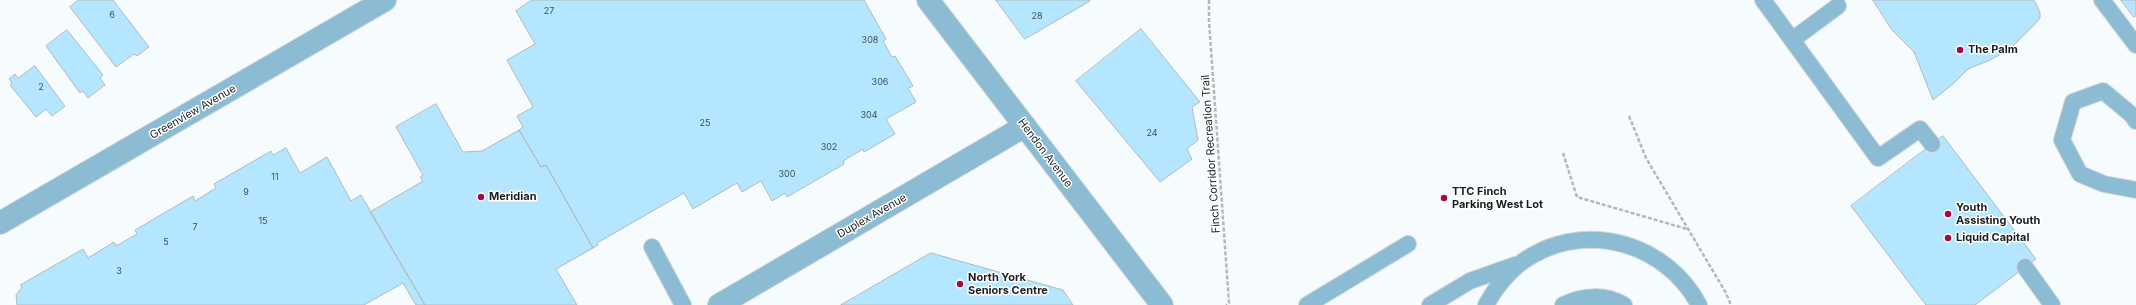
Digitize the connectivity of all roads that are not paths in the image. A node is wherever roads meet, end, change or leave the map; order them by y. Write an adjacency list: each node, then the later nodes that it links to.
1 (385, 0): 12 (street, Greenview Avenue)
2 (928, 0): 9 (street, Hendon Avenue)
3 (1763, 0): 6 (lane)
4 (2102, 0): 7 (lane)
5 (1838, 6): 6 (lane)
6 (1792, 40): 10 (lane)
7 (2136, 45)
8 (2136, 121): 11 (lane)
9 (1025, 126): 18 (street, Duplex Avenue); 19 (street, Hendon Avenue)
10 (1932, 144)
11 (2136, 190)
12 (0, 223)
13 (1408, 244): 20 (lane)
14 (652, 247): 17 (lane)
15 (1523, 262): 21 (lane); 22 (lane); 25 (lane)
16 (2025, 267): 26 (lane)
17 (683, 305)
18 (720, 305)
19 (1162, 305)
20 (1307, 305)
21 (1430, 305)
22 (1486, 305)
23 (1563, 305): 24 (lane)
24 (1624, 305)
25 (1699, 305)
26 (2052, 305)

